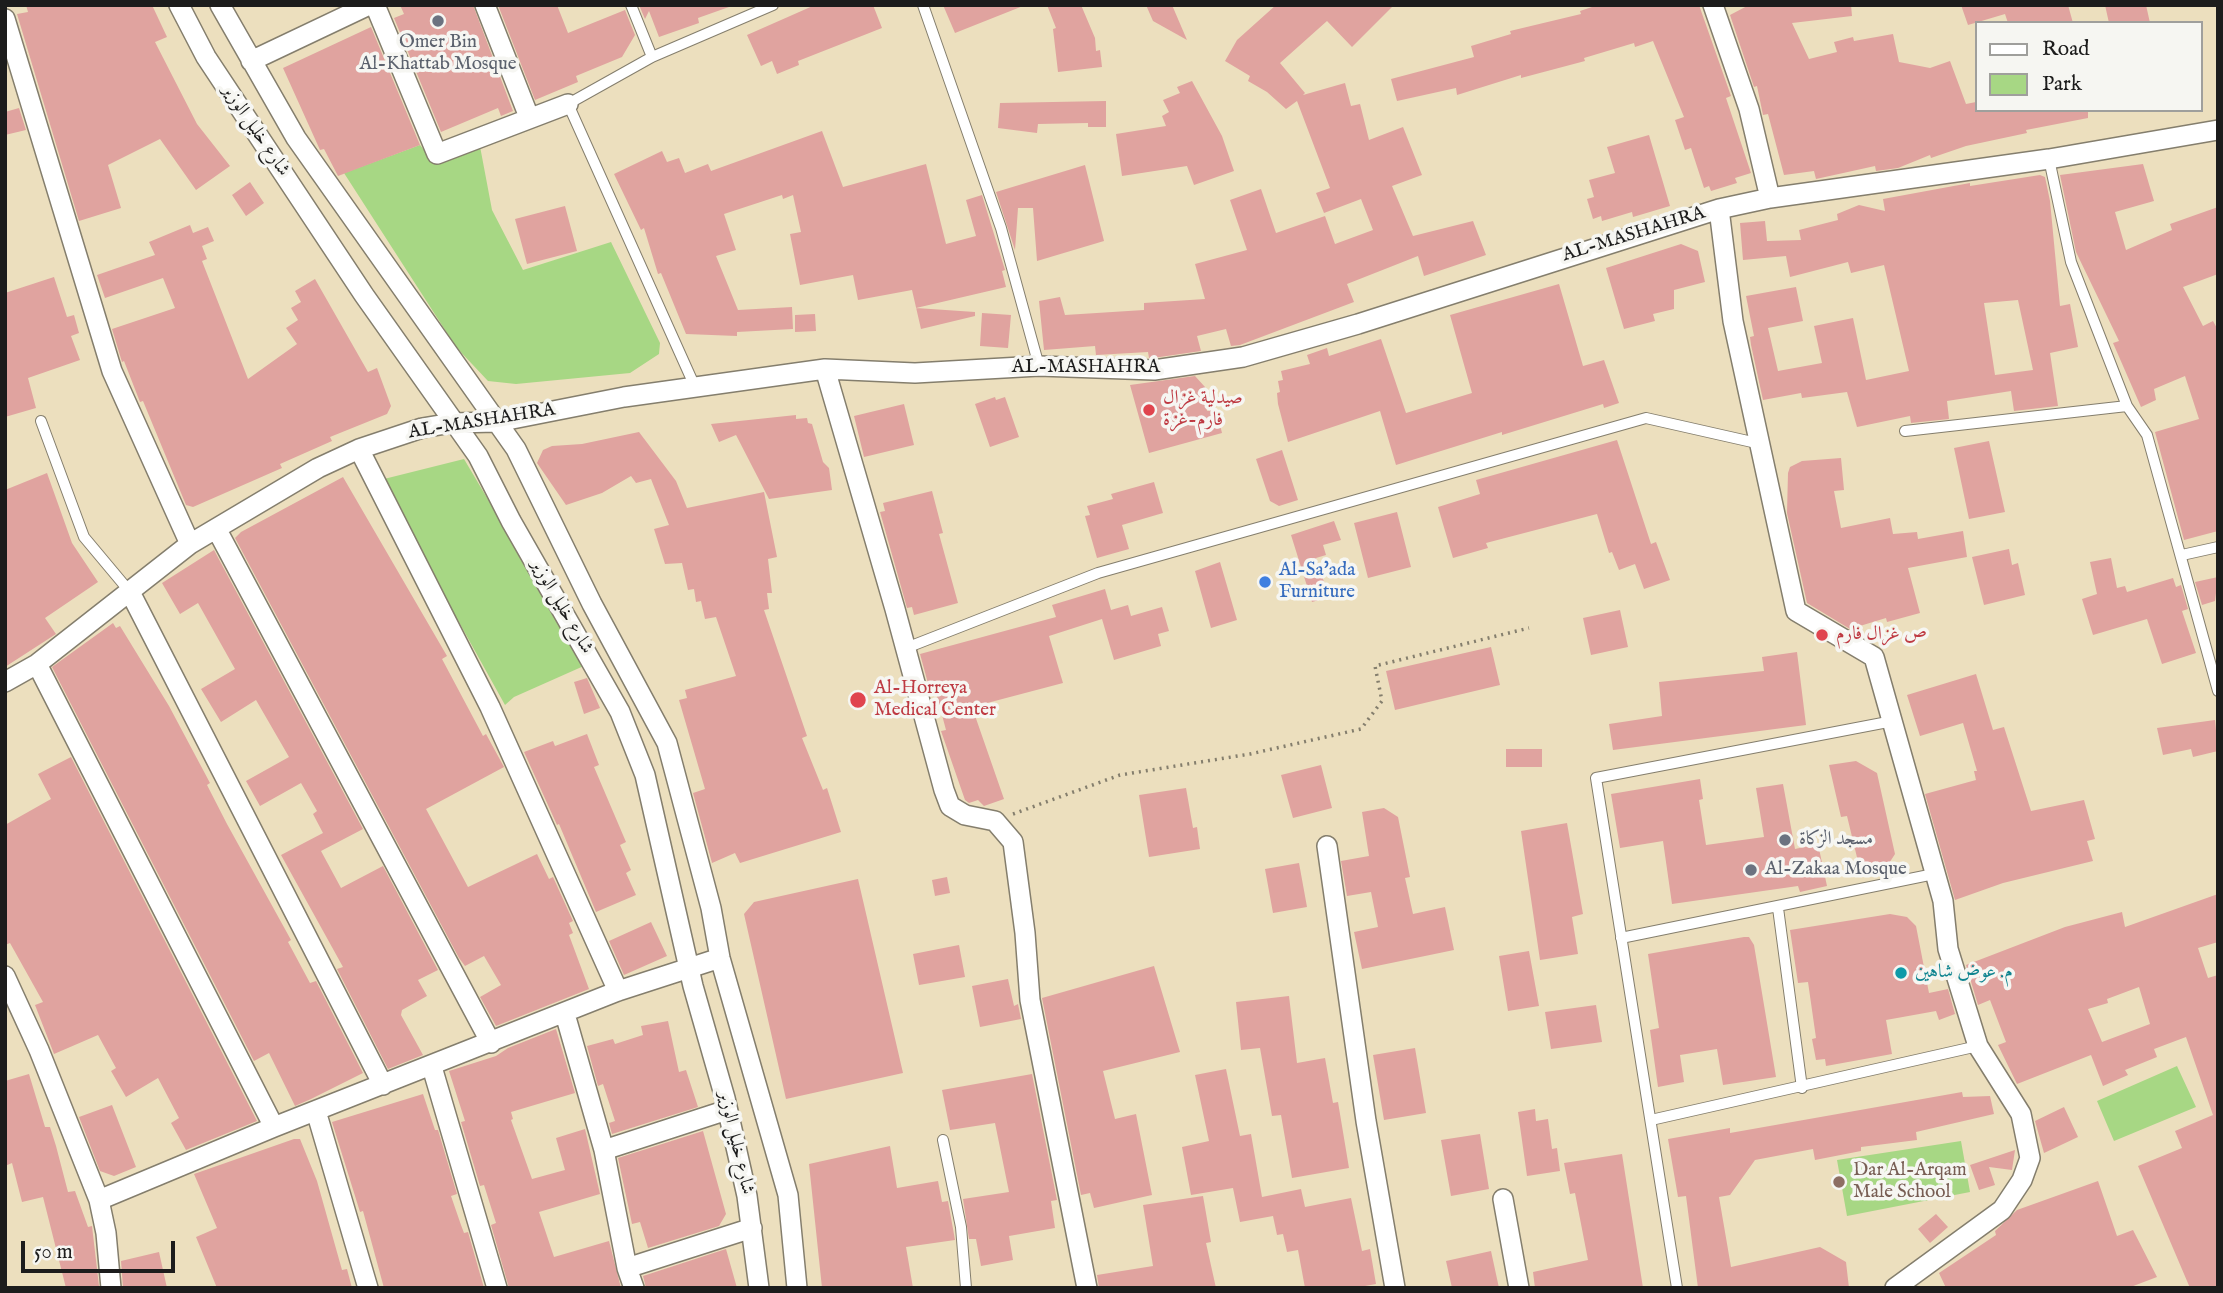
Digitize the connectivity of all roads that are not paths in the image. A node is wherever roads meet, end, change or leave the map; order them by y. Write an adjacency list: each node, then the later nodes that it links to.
1 (179, 5): 25 (street, شارع خليل الوزير)
2 (220, 5): 12 (street, شارع خليل الوزير)
3 (369, 5): 12 (street)
4 (375, 5): 14 (street)
5 (485, 5): 14 (street)
6 (631, 5): 11 (lane)
7 (773, 5): 11 (lane)
8 (923, 5): 19 (lane)
9 (1713, 5): 17 (street)
10 (5, 19): 30 (street)
11 (652, 57): 13 (lane)
12 (251, 61): 24 (street, شارع خليل الوزير)
13 (568, 104): 14 (street); 21 (lane)
14 (529, 117)
15 (2218, 130): 16 (street, AL-MASHAHRA)
16 (2049, 159): 17 (street, AL-MASHAHRA); 22 (lane)
17 (1770, 198): 18 (street, AL-MASHAHRA)
18 (1719, 209): 19 (street, AL-MASHAHRA); 27 (street)
19 (1039, 366): 20 (street, AL-MASHAHRA)
20 (825, 369): 21 (street, AL-MASHAHRA); 34 (street)
21 (696, 389): 24 (street, AL-MASHAHRA)
22 (2127, 407): 26 (lane); 32 (lane)
23 (41, 421): 33 (lane)
24 (497, 422): 25 (street, AL-MASHAHRA); 43 (street, شارع خليل الوزير)
25 (452, 423): 28 (street, AL-MASHAHRA); 44 (street, شارع خليل الوزير)
26 (1905, 431)
27 (1762, 444): 34 (lane); 38 (street)
28 (359, 449): 29 (street, AL-MASHAHRA); 46 (street)
29 (217, 530): 30 (street, AL-MASHAHRA); 48 (street)
30 (190, 544): 33 (street, AL-MASHAHRA)
31 (2218, 547): 32 (lane)
32 (2182, 555): 37 (lane)
33 (130, 592): 35 (street, AL-MASHAHRA); 51 (street)
34 (906, 648): 70 (street)
35 (37, 664): 36 (street, AL-MASHAHRA); 56 (street)
36 (5, 682)
37 (2218, 691)
38 (1893, 721): 40 (street); 42 (lane)
39 (1327, 846): 71 (street)
40 (1934, 874): 41 (lane); 49 (street)
41 (1778, 908): 42 (lane); 52 (lane)
42 (1621, 938): 55 (lane)
43 (720, 958): 44 (street); 68 (street, شارع خليل الوزير)
44 (689, 967): 46 (street); 53 (street, شارع خليل الوزير)
45 (5, 976): 60 (street)
46 (618, 991): 47 (street)
47 (565, 1014): 48 (street); 58 (street)
48 (491, 1043): 50 (street)
49 (1978, 1046): 52 (lane); 74 (street)
50 (432, 1067): 51 (street); 65 (street)
51 (383, 1085): 54 (street)
52 (1802, 1088): 55 (lane)
53 (727, 1110): 58 (street); 61 (street, شارع خليل الوزير)
54 (316, 1111): 56 (street); 64 (street)
55 (1651, 1121): 73 (lane)
56 (274, 1127): 60 (street)
57 (943, 1140): 69 (lane)
58 (604, 1150): 62 (street)
59 (1503, 1199): 72 (street)
60 (99, 1200): 63 (street)
61 (752, 1228): 62 (street); 67 (street, شارع خليل الوزير)
62 (627, 1268): 66 (street)
63 (110, 1288)
64 (368, 1288)
65 (497, 1288)
66 (634, 1288)
67 (759, 1288)
68 (797, 1288)
69 (966, 1288)
70 (1087, 1288)
71 (1395, 1288)
72 (1519, 1288)
73 (1677, 1288)
74 (1895, 1288)

